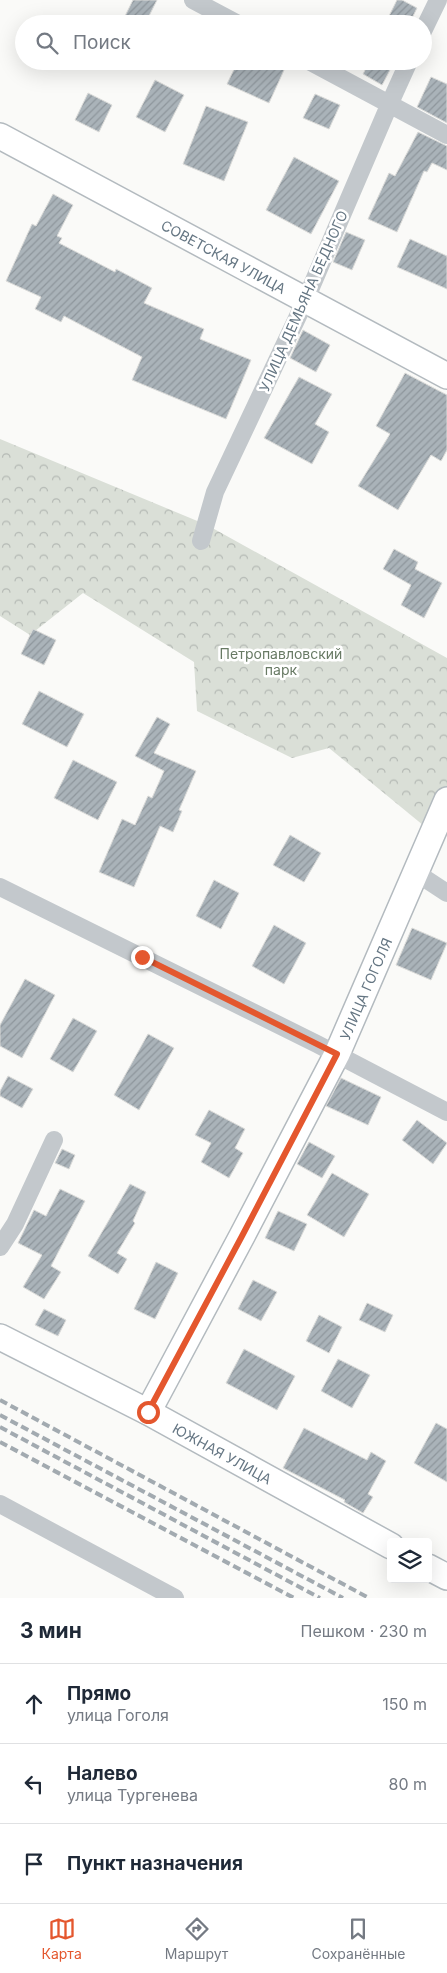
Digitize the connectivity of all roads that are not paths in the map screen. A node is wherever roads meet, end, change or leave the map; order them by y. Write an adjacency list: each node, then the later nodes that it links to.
1 (193, 0): 3 (street)
2 (438, 0): 4 (street)
3 (221, 15)
4 (431, 15)
5 (327, 70): 7 (street)
6 (405, 70): 7 (street, УЛИЦА ДЕМЬЯНА БЕДНОГО)
7 (390, 103): 8 (street); 10 (street, УЛИЦА ДЕМЬЯНА БЕДНОГО)
8 (447, 134)
9 (0, 136): 10 (street, СОВЕТСКАЯ УЛИЦА)
10 (306, 299): 11 (street, СОВЕТСКАЯ УЛИЦА); 12 (street, УЛИЦА ДЕМЬЯНА БЕДНОГО)
11 (447, 376)
12 (201, 541)
13 (447, 800): 14 (street, УЛИЦА ГОГОЛЯ)
14 (415, 872): 16 (street); 17 (street, УЛИЦА ГОГОЛЯ)
15 (0, 887): 17 (street)
16 (447, 893)
17 (337, 1054): 18 (street); 22 (street, УЛИЦА ГОГОЛЯ)
18 (447, 1112)
19 (54, 1140): 20 (street)
20 (0, 1248)
21 (0, 1337): 22 (street, ЮЖНАЯ УЛИЦА)
22 (148, 1412): 24 (street, ЮЖНАЯ УЛИЦА)
23 (0, 1504): 27 (street)
24 (387, 1544)
25 (432, 1569): 26 (street)
26 (447, 1577)
27 (175, 1598)

